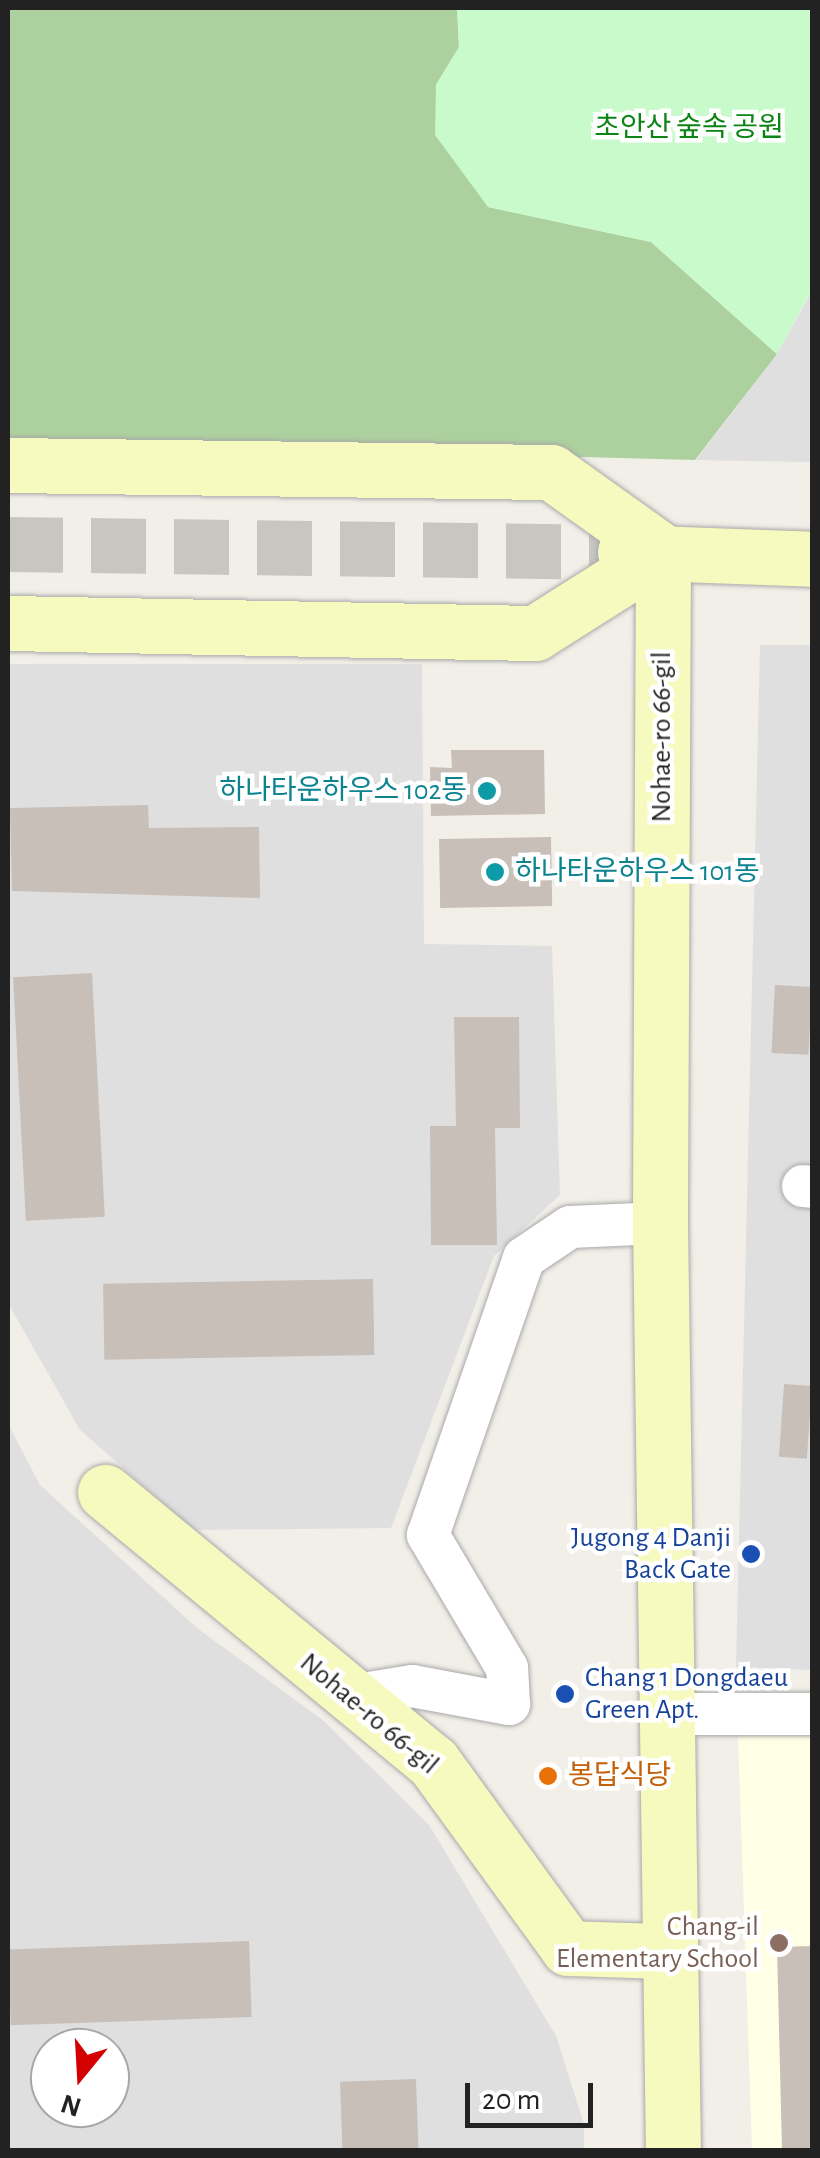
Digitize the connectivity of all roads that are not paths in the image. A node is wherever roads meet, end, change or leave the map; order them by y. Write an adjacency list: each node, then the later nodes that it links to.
1 (31, 466): 2 (main road); 3 (main road)
2 (8, 498)
3 (640, 552): 4 (main road); 5 (main road); 6 (main road, Nohae-ro 66-gil)
4 (812, 559)
5 (22, 616)
6 (660, 1222): 8 (street); 9 (main road, Nohae-ro 66-gil)
7 (104, 1492): 8 (main road, Nohae-ro 66-gil)
8 (351, 1696): 11 (main road, Nohae-ro 66-gil)
9 (664, 1714): 10 (street); 11 (main road, Nohae-ro 66-gil)
10 (812, 1714)
11 (665, 1951): 12 (main road, Nohae-ro 66-gil)
12 (673, 2150)

